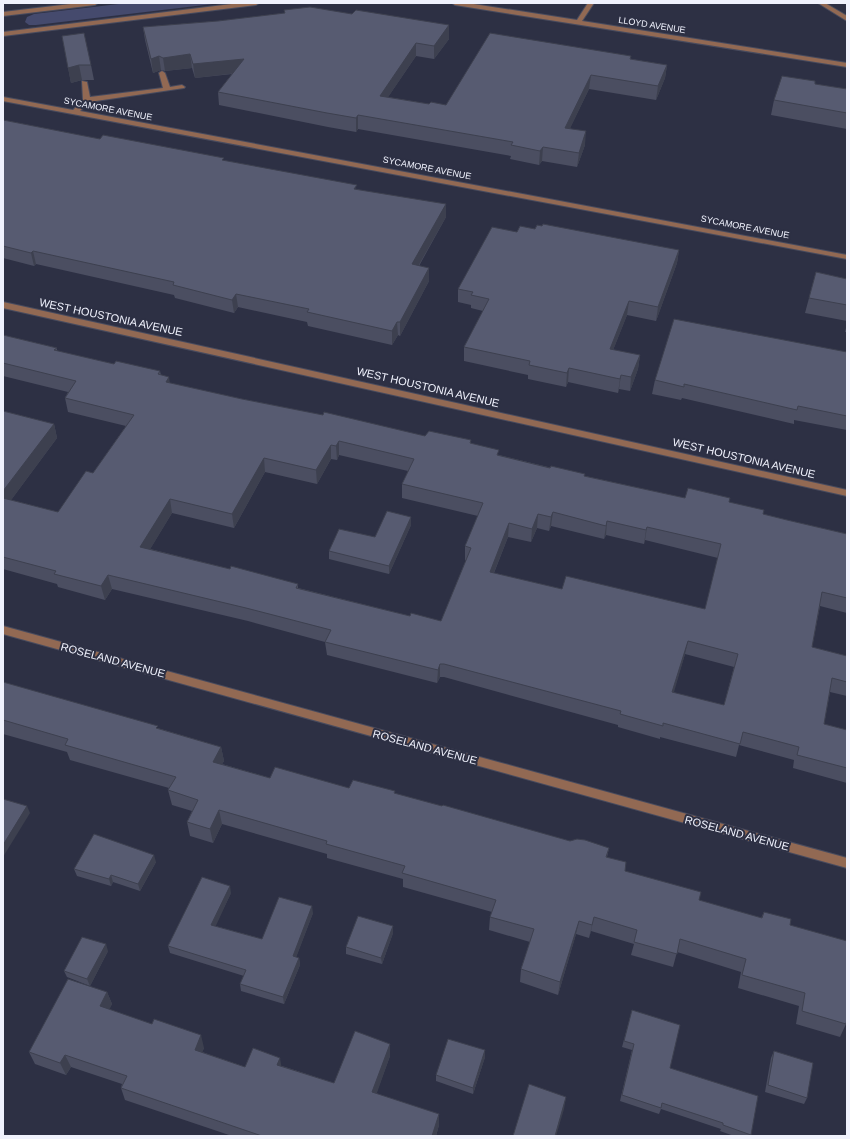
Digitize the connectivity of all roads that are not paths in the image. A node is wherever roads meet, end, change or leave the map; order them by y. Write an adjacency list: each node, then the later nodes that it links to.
1 (95, 3): 6 (street)
2 (256, 3): 10 (street)
3 (455, 3): 9 (street, LLOYD AVENUE)
4 (591, 3): 9 (street)
5 (821, 3): 8 (street)
6 (36, 7): 7 (street)
7 (3, 14)
8 (847, 19)
9 (578, 23): 11 (street, LLOYD AVENUE)
10 (3, 34)
11 (847, 65)
12 (162, 73): 15 (street)
13 (84, 82): 17 (street)
14 (182, 87): 15 (street)
15 (167, 89): 17 (street)
16 (3, 99): 18 (street, SYCAMORE AVENUE)
17 (87, 100): 18 (street)
18 (75, 112): 19 (street, SYCAMORE AVENUE)
19 (847, 256)
20 (3, 305): 21 (street, WEST HOUSTONIA AVENUE)
21 (847, 493)
22 (3, 630): 23 (street, ROSELAND AVENUE)
23 (847, 863)

